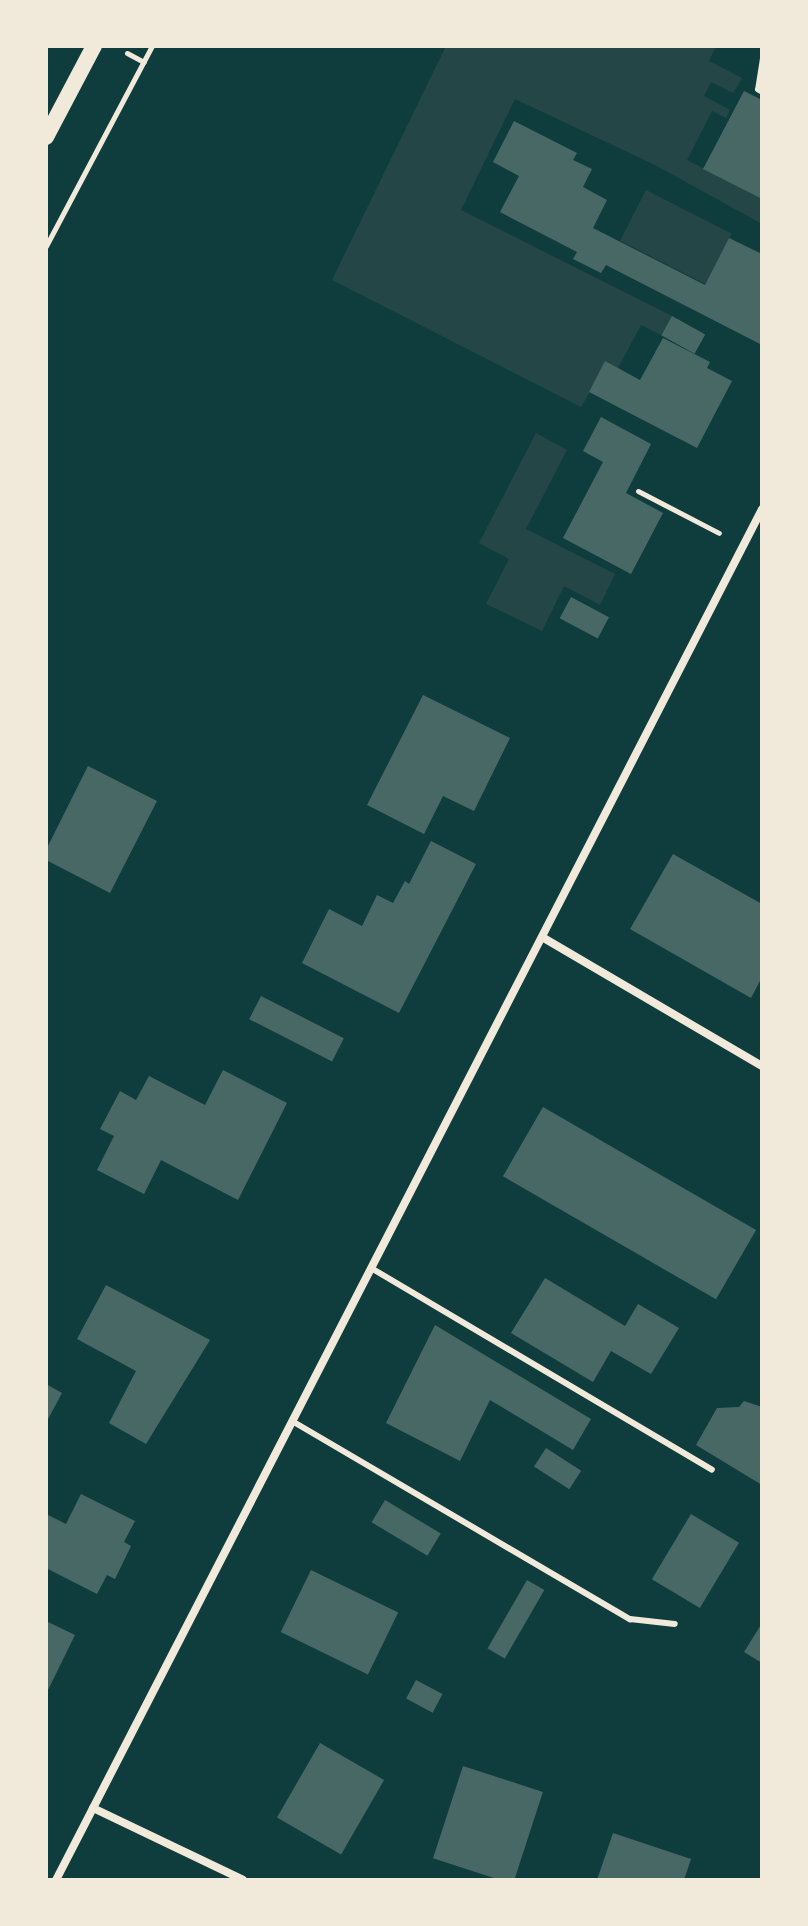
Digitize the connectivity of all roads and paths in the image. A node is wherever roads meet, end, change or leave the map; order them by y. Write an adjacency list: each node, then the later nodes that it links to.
1 (94, 46): 5 (main road)
2 (152, 46): 6 (path)
3 (762, 58): 4 (path)
4 (762, 92)
5 (48, 130)
6 (46, 246)
7 (638, 491): 9 (path)
8 (762, 509): 9 (street)
9 (743, 545): 10 (street)
10 (542, 937): 11 (street); 12 (street)
11 (762, 1066)
12 (371, 1268): 13 (street); 14 (lane)
13 (292, 1421): 15 (lane); 16 (street)
14 (712, 1470)
15 (675, 1624)
16 (93, 1808): 17 (street); 18 (street)
17 (56, 1880)
18 (243, 1880)

